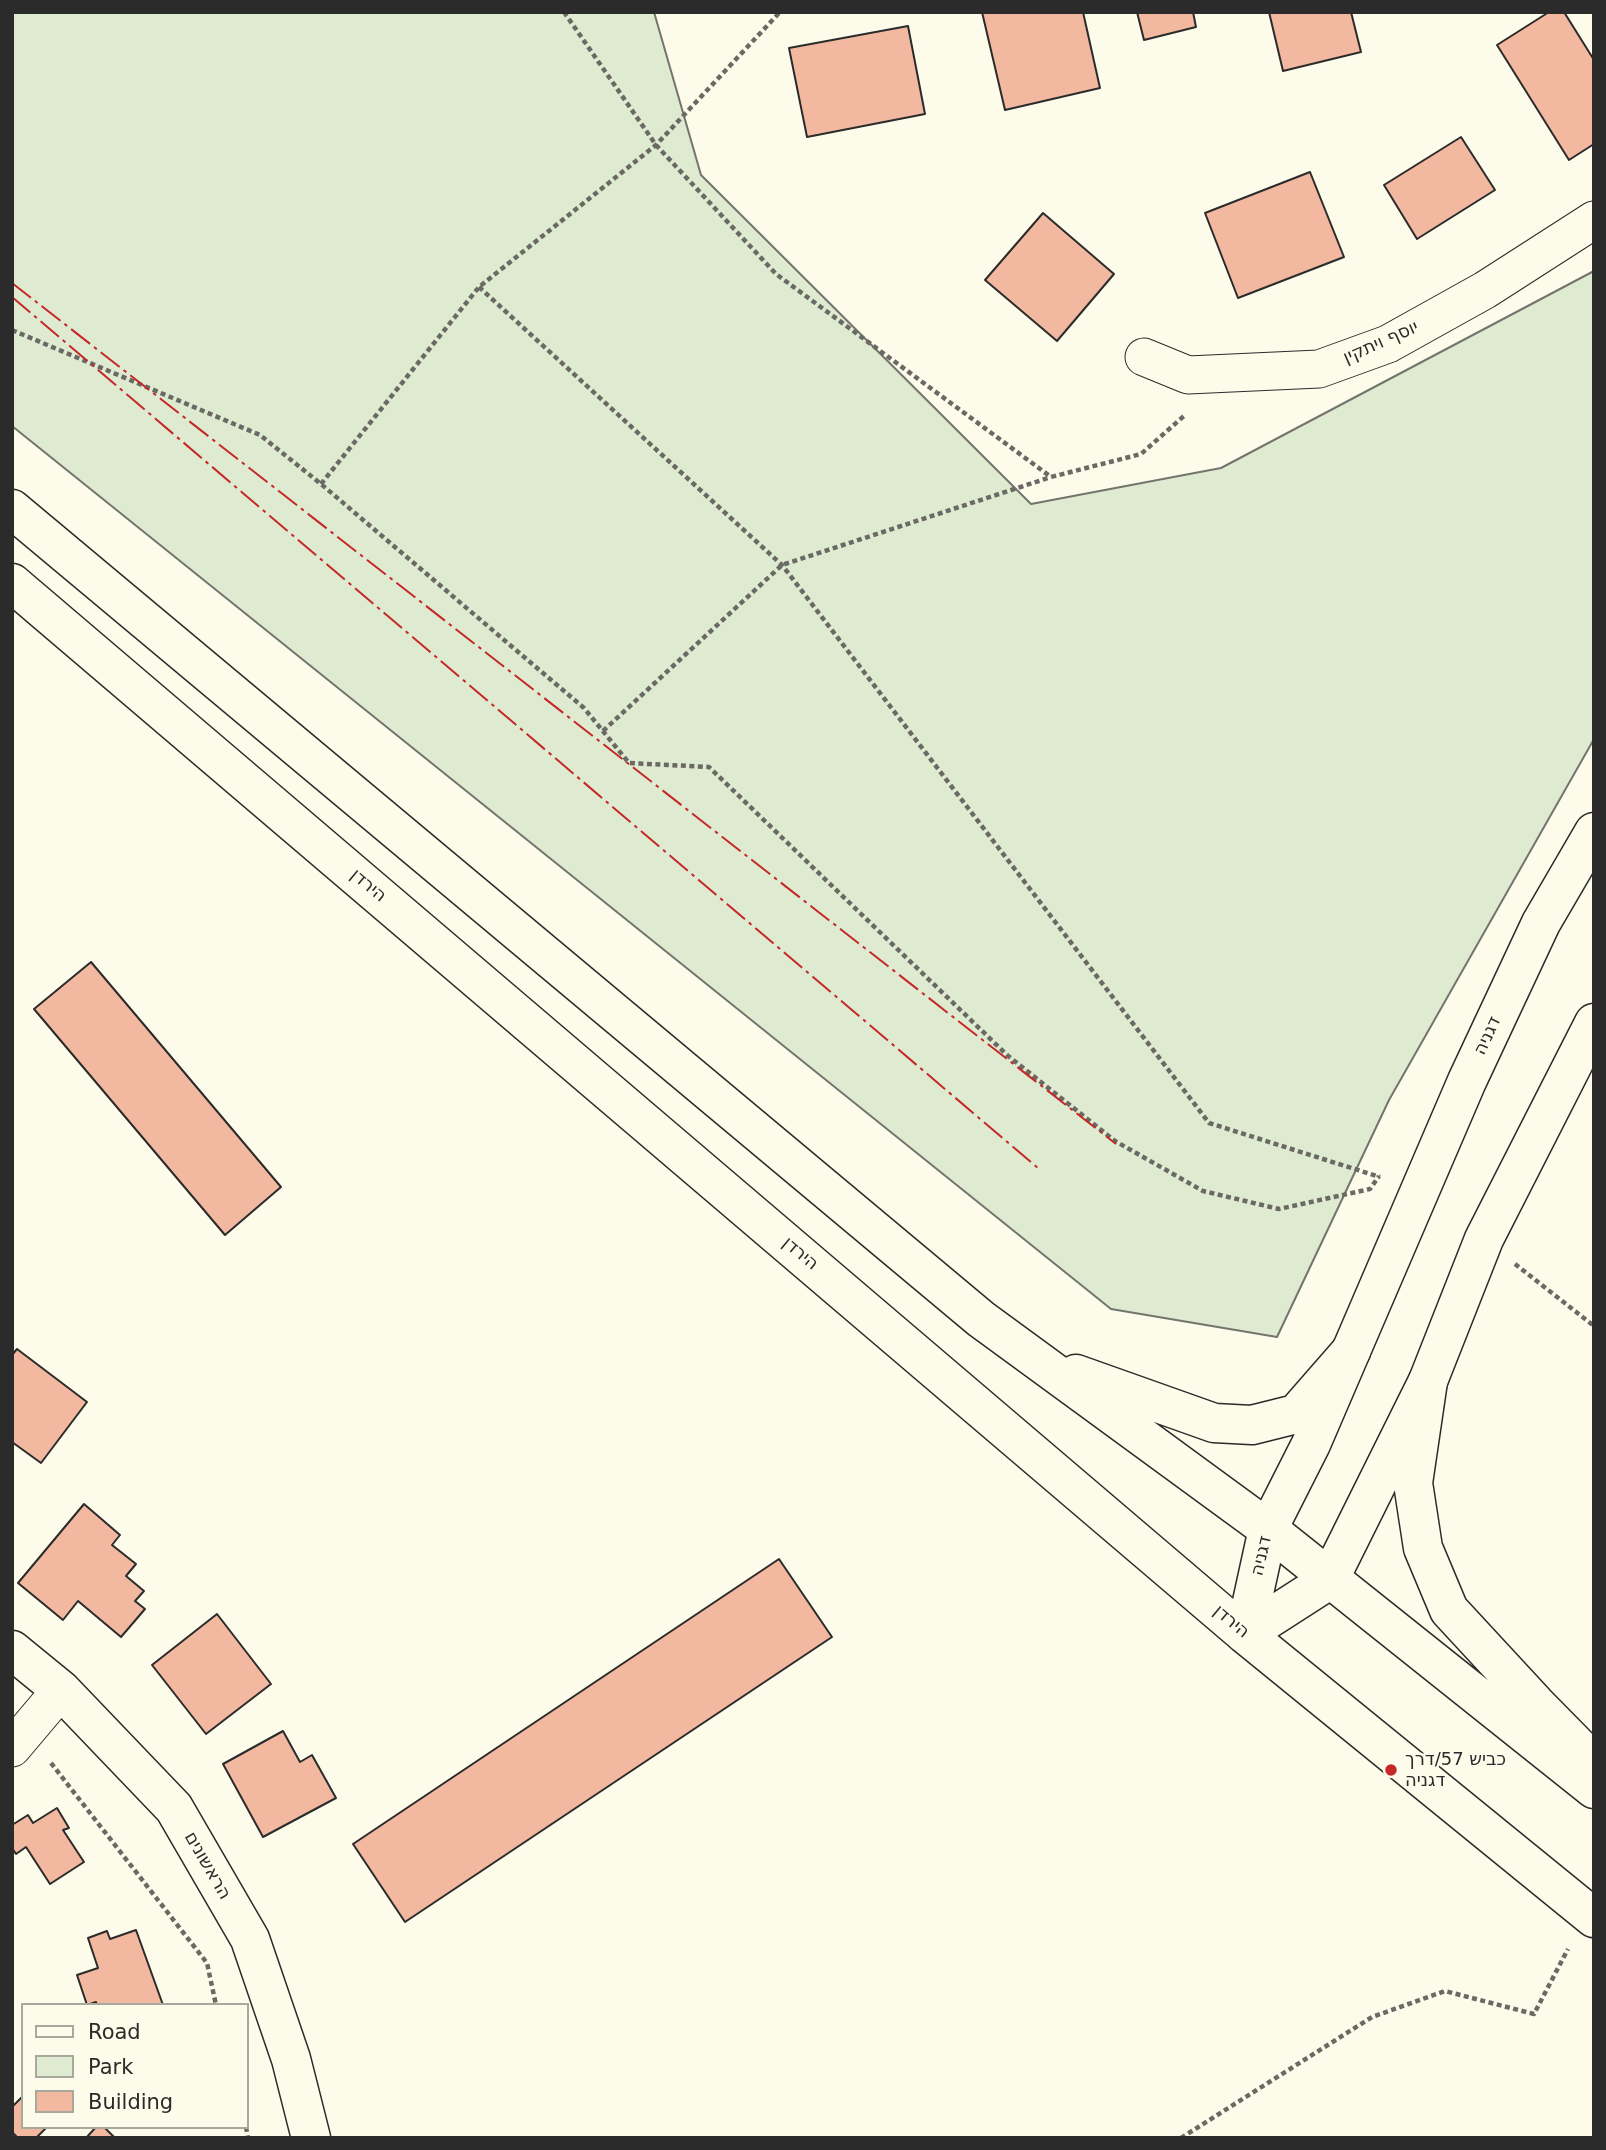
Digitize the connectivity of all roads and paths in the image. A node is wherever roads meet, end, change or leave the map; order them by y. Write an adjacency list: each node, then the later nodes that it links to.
1 (564, 12): 3 (path)
2 (780, 12): 3 (path)
3 (656, 145): 5 (path); 9 (path)
4 (1594, 220): 8 (street, יוסף ויתקין)
5 (479, 287): 10 (path); 12 (path)
6 (12, 330): 10 (path)
7 (1144, 357): 8 (street, יוסף ויתקין)
8 (1233, 373): 9 (path)
9 (1051, 477): 12 (path)
10 (321, 484): 14 (path)
11 (12, 509): 22 (main road)
12 (782, 565): 14 (path); 17 (path)
13 (12, 583): 26 (main road, הירדן)
14 (603, 732): 17 (path)
15 (1594, 832): 18 (main road, דגניה)
16 (1594, 1023): 19 (main road)
17 (1379, 1176): 18 (path)
18 (1412, 1209): 21 (main road, דגניה)
19 (1484, 1239): 20 (path); 23 (main road)
20 (1594, 1326)
21 (1351, 1351): 22 (main road); 24 (main road, דגניה)
22 (1037, 1359): 24 (main road)
23 (1428, 1381): 25 (main road); 30 (main road)
24 (1268, 1529): 25 (main road); 26 (main road, דגניה)
25 (1329, 1580): 26 (main road); 31 (main road)
26 (1245, 1634): 32 (main road, הירדן)
27 (12, 1650): 28 (main road, הראשונים)
28 (61, 1690): 29 (street); 34 (main road, הראשונים)
29 (19, 1740): 33 (path)
30 (1594, 1763)
31 (1594, 1789)
32 (1590, 1915): 35 (path)
33 (216, 2003)
34 (311, 2138)
35 (1181, 2138)

